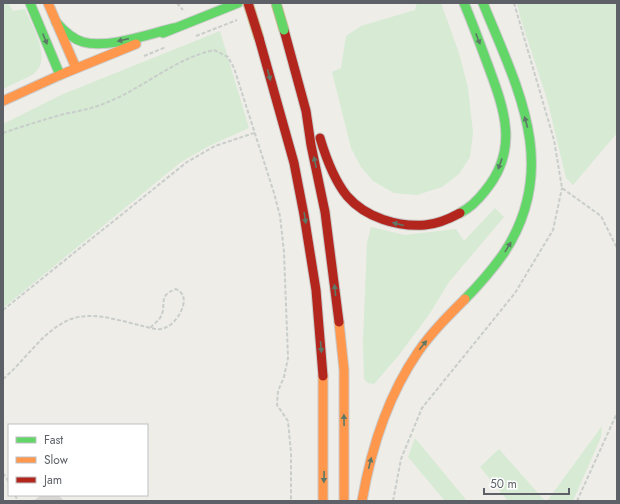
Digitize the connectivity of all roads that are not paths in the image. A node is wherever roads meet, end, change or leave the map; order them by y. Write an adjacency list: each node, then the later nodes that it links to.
1 (30, 3): 11 (main road, one-way to 11)
2 (48, 3): 8 (main road)
3 (238, 3): 9 (main road)
4 (248, 3): 14 (main road, one-way to 14, bridge)
5 (276, 3): 13 (main road, bridge)
6 (464, 3): 13 (main road, one-way to 13)
7 (483, 3): 16 (main road, one-way to 7)
8 (56, 22): 9 (main road, one-way to 8); 10 (main road)
9 (174, 28): 10 (main road)
10 (76, 68): 11 (main road)
11 (60, 75): 12 (main road)
12 (3, 101)
13 (306, 111): 15 (main road, one-way to 13)
14 (323, 501)
15 (344, 501)
16 (362, 501)

